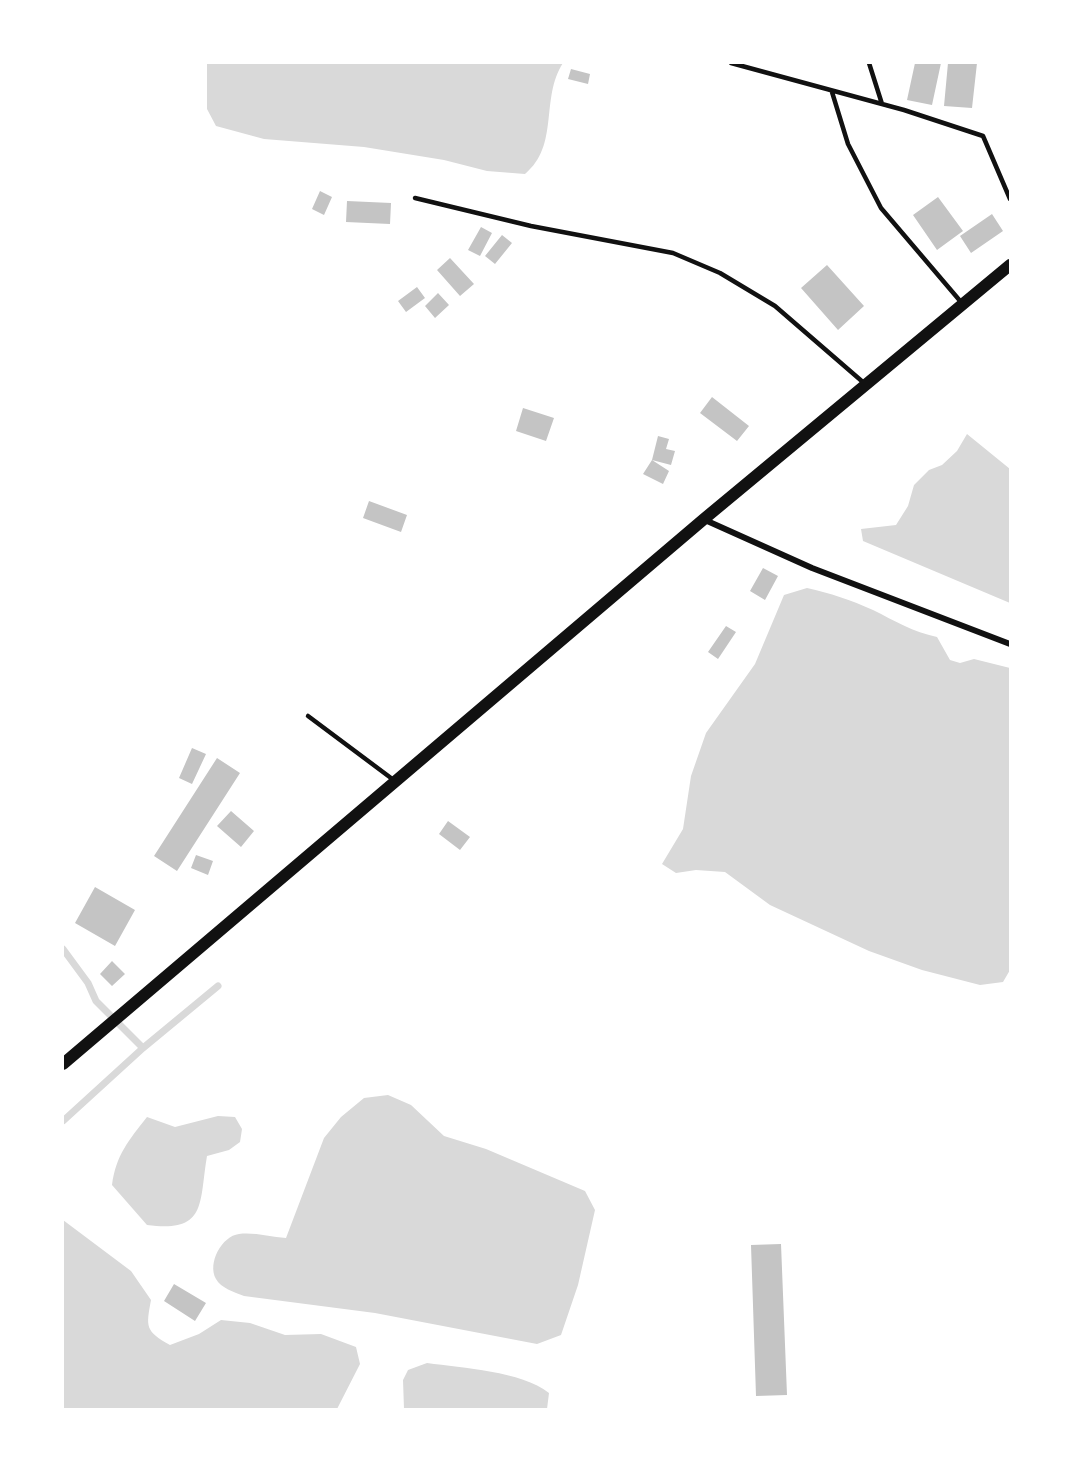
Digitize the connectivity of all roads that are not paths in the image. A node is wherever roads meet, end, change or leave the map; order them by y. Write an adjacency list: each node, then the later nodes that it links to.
1 (731, 63): 3 (lane)
2 (869, 63): 4 (lane)
3 (831, 92): 4 (lane); 8 (lane)
4 (882, 104): 6 (lane)
5 (415, 198): 9 (lane)
6 (1010, 199)
7 (1009, 268): 8 (main road)
8 (963, 304): 9 (main road)
9 (866, 385): 10 (main road)
10 (704, 519): 11 (street); 13 (main road)
11 (1010, 644)
12 (308, 716): 13 (lane)
13 (394, 781): 14 (main road)
14 (63, 1064)

